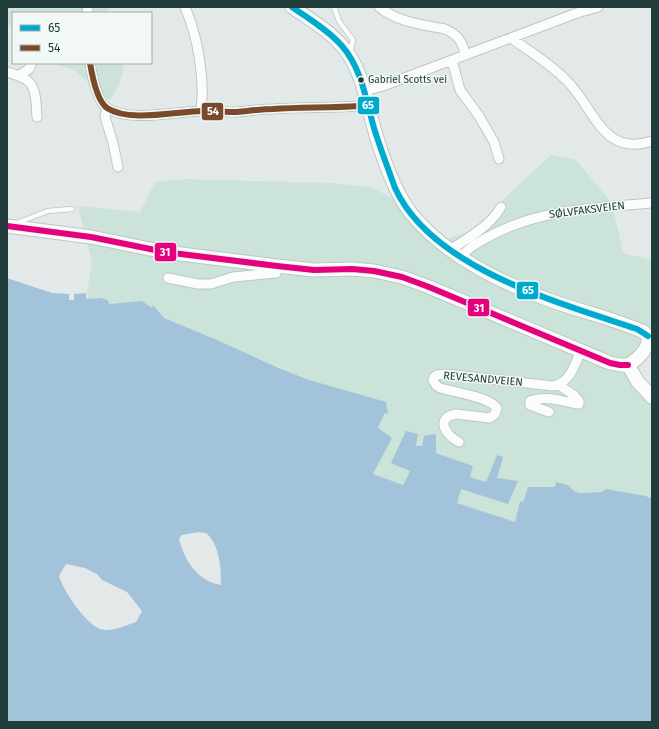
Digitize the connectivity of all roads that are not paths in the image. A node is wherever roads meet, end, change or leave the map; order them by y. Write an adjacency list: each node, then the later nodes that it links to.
1 (185, 7): 17 (street)
2 (292, 7): 8 (main road)
3 (334, 7): 8 (lane)
4 (379, 7): 9 (street)
5 (598, 7): 6 (street)
6 (577, 10): 7 (street)
7 (511, 38): 9 (street); 19 (street)
8 (349, 55): 15 (main road)
9 (466, 55): 10 (street)
10 (452, 60): 15 (street); 20 (street)
11 (32, 64): 14 (street)
12 (90, 64): 16 (street)
13 (7, 72): 14 (street)
14 (18, 76): 18 (street)
15 (366, 97): 17 (street); 26 (main road)
16 (107, 108): 17 (street); 21 (street)
17 (201, 111)
18 (37, 117)
19 (652, 141)
20 (499, 159)
21 (118, 167)
22 (652, 203): 26 (street, SØLVFAKSVEIEN)
23 (501, 207): 26 (street)
24 (72, 209): 25 (lane)
25 (8, 226): 27 (main road)
26 (456, 253): 29 (main road)
27 (277, 266): 28 (street); 30 (main road)
28 (168, 278)
29 (650, 335): 31 (main road)
30 (581, 350): 31 (main road); 32 (street)
31 (628, 365): 33 (main road)
32 (559, 385): 34 (street); 35 (street, REVESANDVEIEN)
33 (652, 397)
34 (549, 412)
35 (459, 442)

